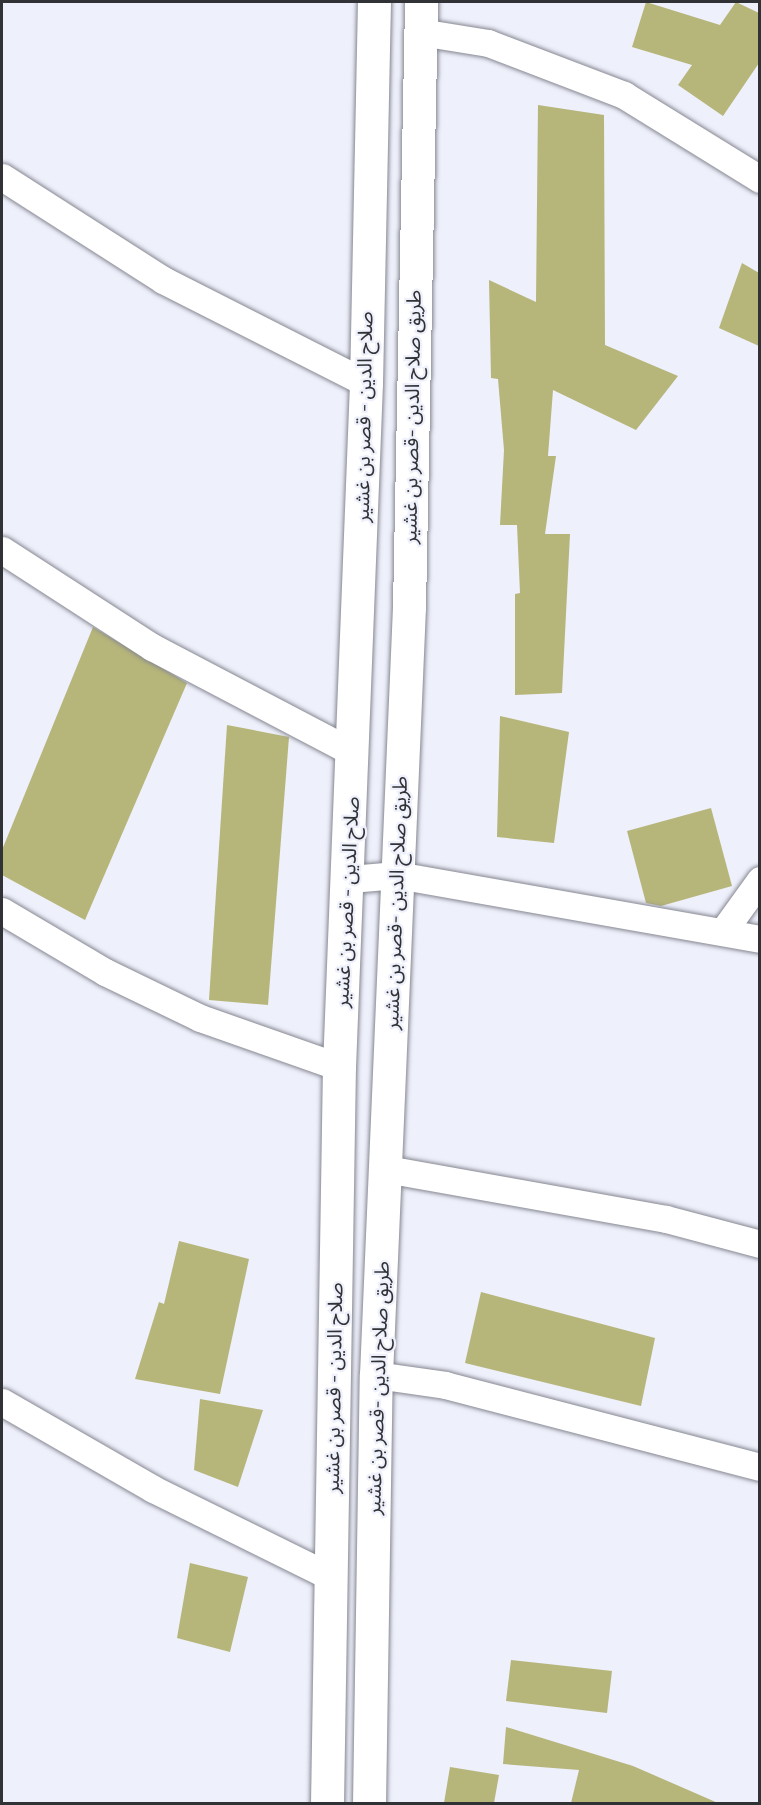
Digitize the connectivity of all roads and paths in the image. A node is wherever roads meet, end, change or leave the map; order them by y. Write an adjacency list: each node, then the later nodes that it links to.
1 (374, 2): 5 (highway, صلاح الدين - قصر بن غشير)
2 (421, 17): 4 (street); 8 (highway, طريق صلاح الدين -قصر بن غشير)
3 (2, 177): 5 (street)
4 (759, 179)
5 (366, 383): 7 (highway, صلاح الدين - قصر بن غشير)
6 (2, 550): 7 (street)
7 (354, 753): 9 (highway, صلاح الدين - قصر بن غشير)
8 (397, 875): 9 (street); 12 (street); 15 (highway, طريق صلاح الدين -قصر بن غشير)
9 (350, 879): 14 (highway, صلاح الدين - قصر بن غشير)
10 (759, 880): 12 (street)
11 (2, 911): 14 (street)
12 (724, 930): 13 (street)
13 (759, 939)
14 (339, 1067): 20 (highway, صلاح الدين - قصر بن غشير)
15 (386, 1169): 16 (street); 17 (highway, طريق صلاح الدين -قصر بن غشير)
16 (759, 1244)
17 (376, 1376): 19 (street); 22 (highway, طريق صلاح الدين -قصر بن غشير)
18 (2, 1402): 20 (street)
19 (759, 1467)
20 (331, 1577): 21 (highway, صلاح الدين - قصر بن غشير)
21 (327, 1803)
22 (369, 1803)

